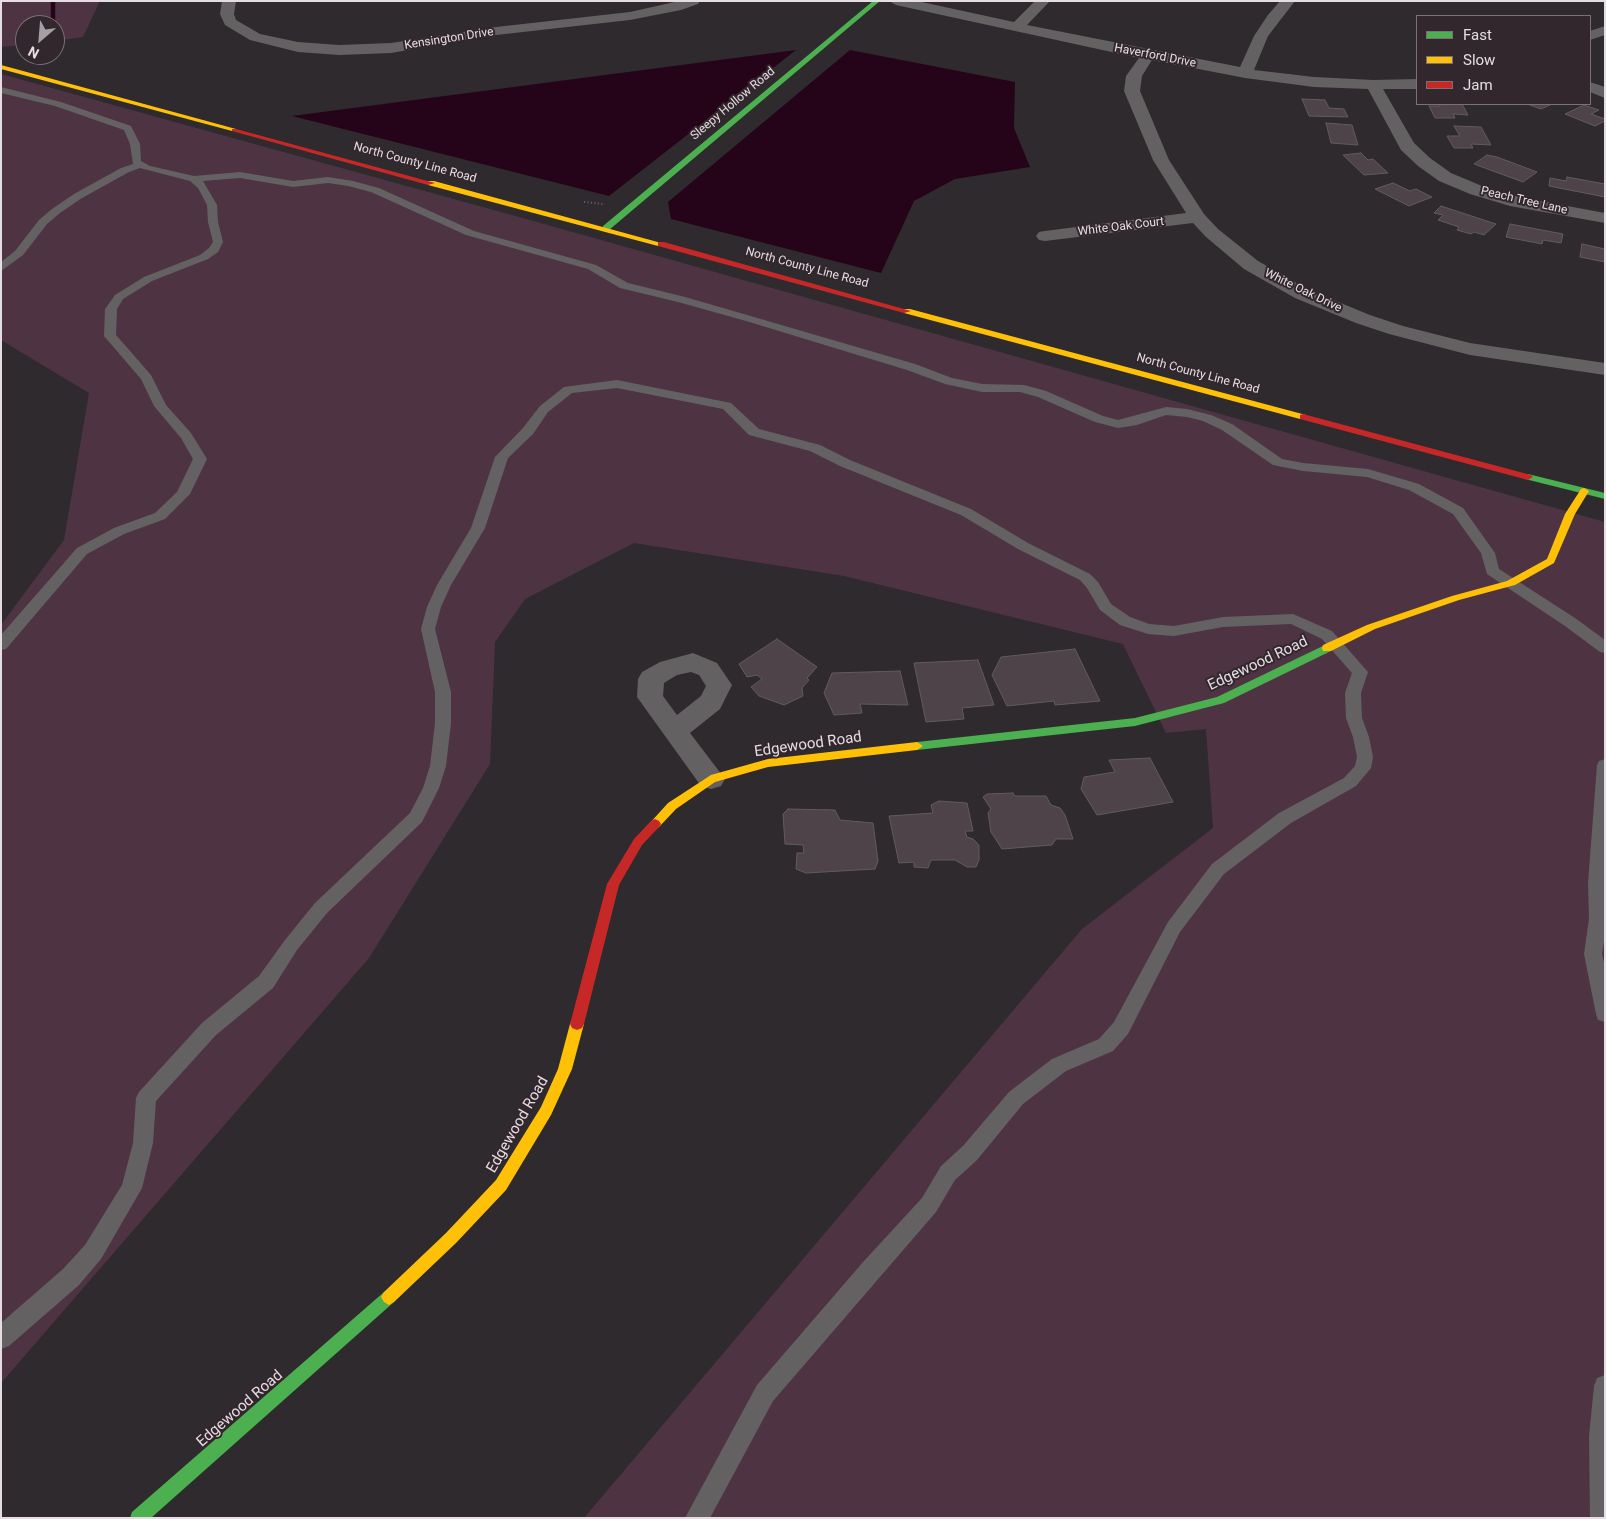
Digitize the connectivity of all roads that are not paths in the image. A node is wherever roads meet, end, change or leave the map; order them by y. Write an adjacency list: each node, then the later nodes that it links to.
1 (228, 1): 2 (street, Kensington Drive)
2 (693, 1)
3 (877, 1): 22 (street, Sleepy Hollow Road)
4 (896, 1): 7 (street, Haverford Drive)
5 (1043, 1): 7 (street)
6 (1288, 1): 12 (street)
7 (1018, 26): 10 (street, Haverford Drive)
8 (1605, 30): 9 (street)
9 (1591, 36)
10 (1148, 55): 12 (street, Haverford Drive); 20 (street, White Oak Drive)
11 (1, 67): 22 (street, North County Line Road)
12 (1245, 72): 14 (street, Haverford Drive)
13 (1416, 84): 14 (street, Haverford Drive)
14 (1373, 85): 21 (street, Peach Tree Lane)
15 (1591, 87): 17 (street)
16 (1, 90): 18 (lane)
17 (1605, 93)
18 (141, 164): 19 (lane); 24 (lane)
19 (194, 178): 28 (lane); 30 (lane)
20 (1198, 217): 23 (street, White Oak Court); 25 (street, White Oak Drive)
21 (1605, 218)
22 (606, 228): 26 (street, North County Line Road)
23 (1045, 236)
24 (1, 268)
25 (1605, 369)
26 (1584, 491): 27 (street, North County Line Road); 28 (street, Edgewood Road)
27 (1605, 496)
28 (1511, 583): 29 (street, Edgewood Road); 31 (lane)
29 (1335, 645): 34 (street, Edgewood Road); 36 (lane); 39 (lane)
30 (1, 646)
31 (1605, 648)
32 (674, 731): 34 (street)
33 (1605, 765): 35 (lane)
34 (711, 779): 38 (street, Edgewood Road)
35 (1605, 1014)
36 (1, 1338)
37 (1605, 1386): 40 (lane)
38 (138, 1518)
39 (697, 1518)
40 (1602, 1518)

